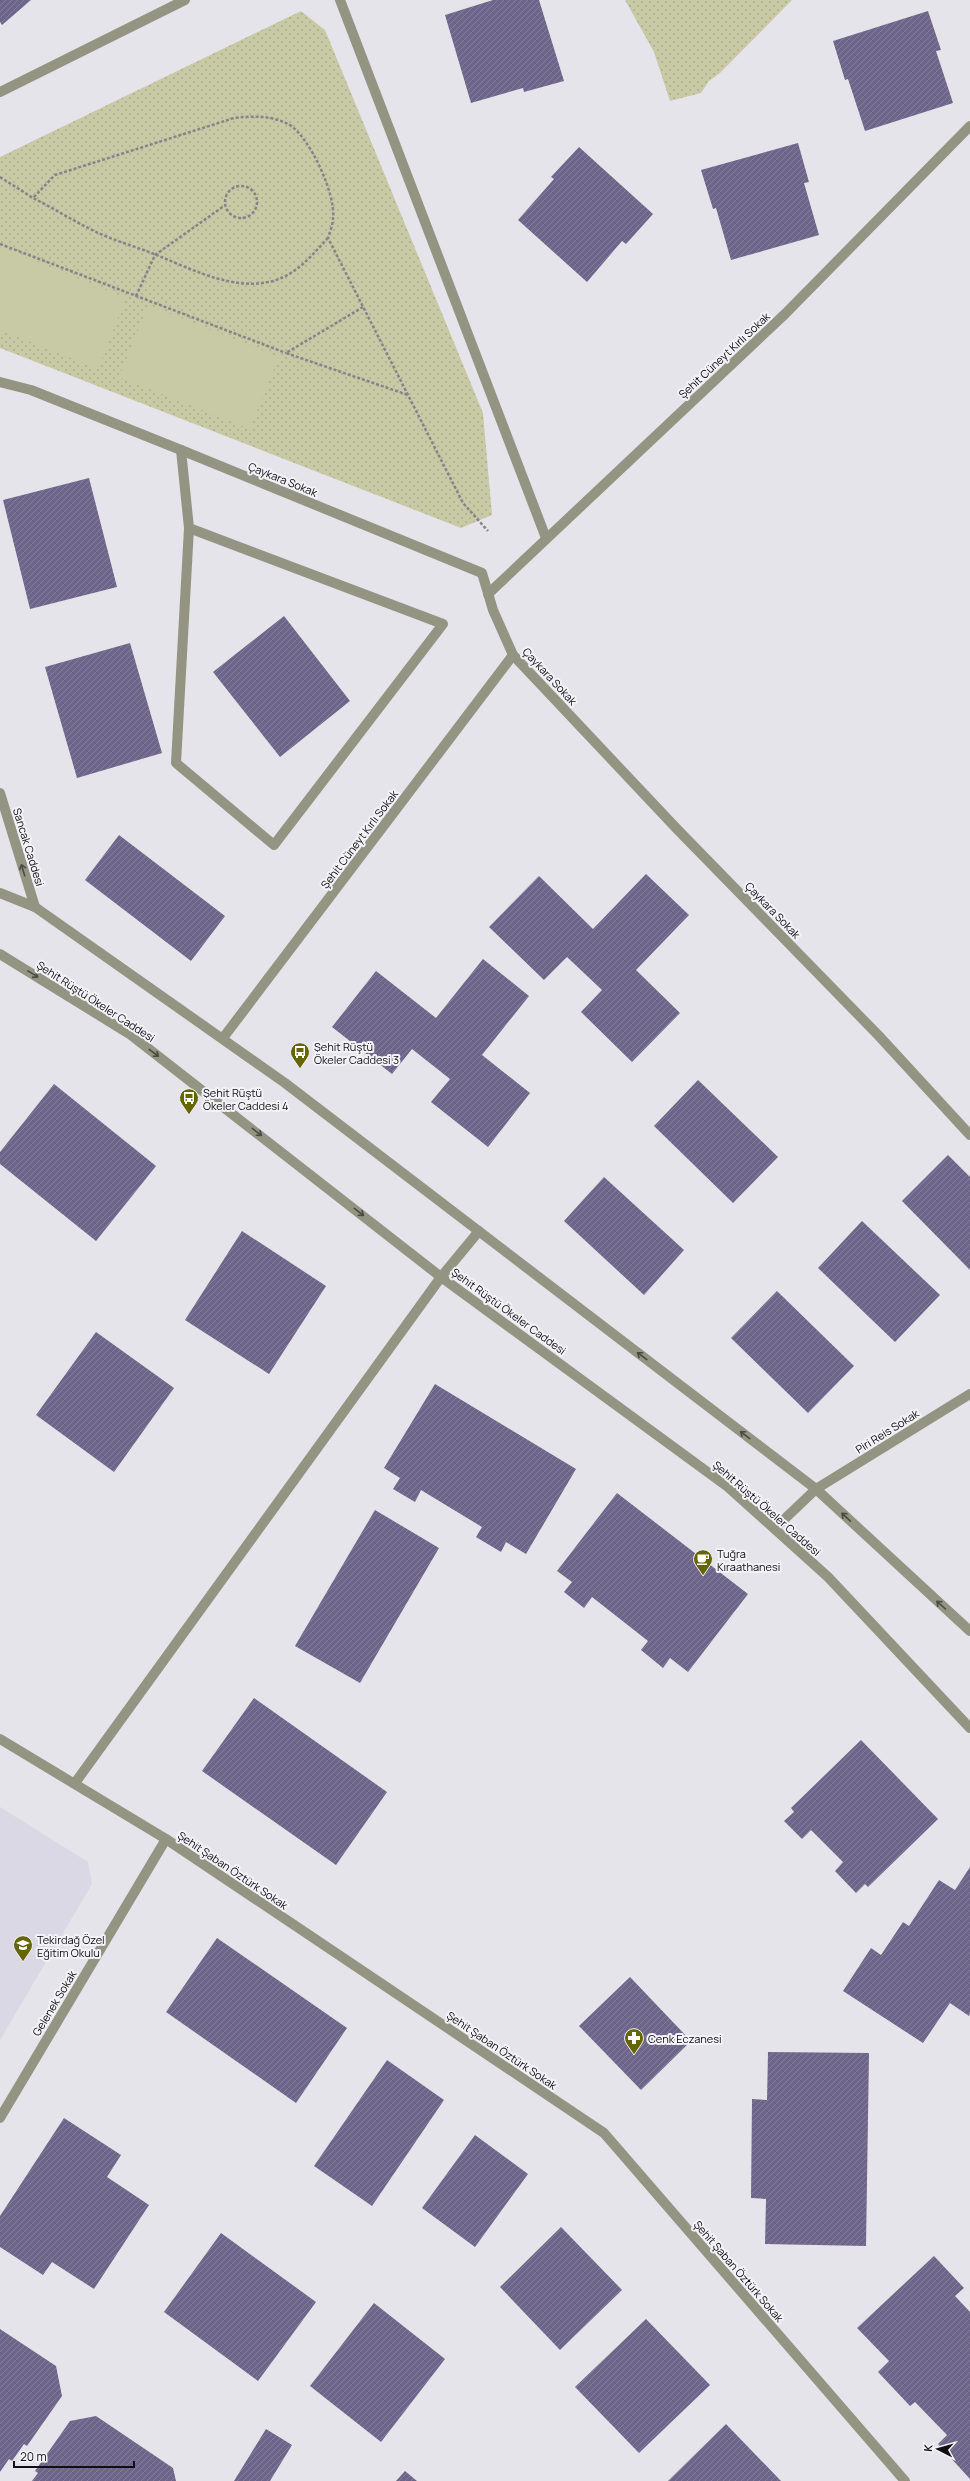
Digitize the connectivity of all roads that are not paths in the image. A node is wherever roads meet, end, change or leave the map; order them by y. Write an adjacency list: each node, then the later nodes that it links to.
1 (185, 0): 3 (street)
2 (340, 0): 8 (street)
3 (0, 92)
4 (970, 126): 8 (street, Şehit Cüneyt Kırlı Sokak)
5 (0, 382): 6 (street, Çaykara Sokak)
6 (181, 450): 7 (street); 9 (street, Çaykara Sokak)
7 (188, 528): 7 (street)
8 (546, 538): 9 (street, Şehit Cüneyt Kırlı Sokak)
9 (488, 594): 10 (street, Çaykara Sokak)
10 (513, 654): 15 (street, Şehit Cüneyt Kırlı Sokak); 16 (street, Çaykara Sokak)
11 (0, 793): 13 (street, Sancak Caddesi, one-way to 11)
12 (0, 893): 13 (street)
13 (35, 907): 15 (street)
14 (0, 954): 18 (street, Şehit Rüştü Ökeler Caddesi, one-way to 18)
15 (223, 1038): 17 (street)
16 (970, 1135)
17 (479, 1231): 18 (street); 20 (street, one-way to 17)
18 (441, 1277): 21 (street, Şehit Rüştü Ökeler Caddesi); 25 (street)
19 (970, 1394): 20 (street, Piri Reis Sokak)
20 (816, 1489): 21 (street, Piri Reis Sokak); 22 (street, one-way to 20)
21 (776, 1528): 23 (street, Şehit Rüştü Ökeler Caddesi)
22 (970, 1631)
23 (970, 1728)
24 (0, 1739): 25 (street, Şehit Şaban Öztürk Sokak)
25 (75, 1783): 26 (street, Şehit Şaban Öztürk Sokak)
26 (166, 1839): 27 (street, Gelenek Sokak); 28 (street, Şehit Şaban Öztürk Sokak)
27 (0, 2118)
28 (904, 2481)

